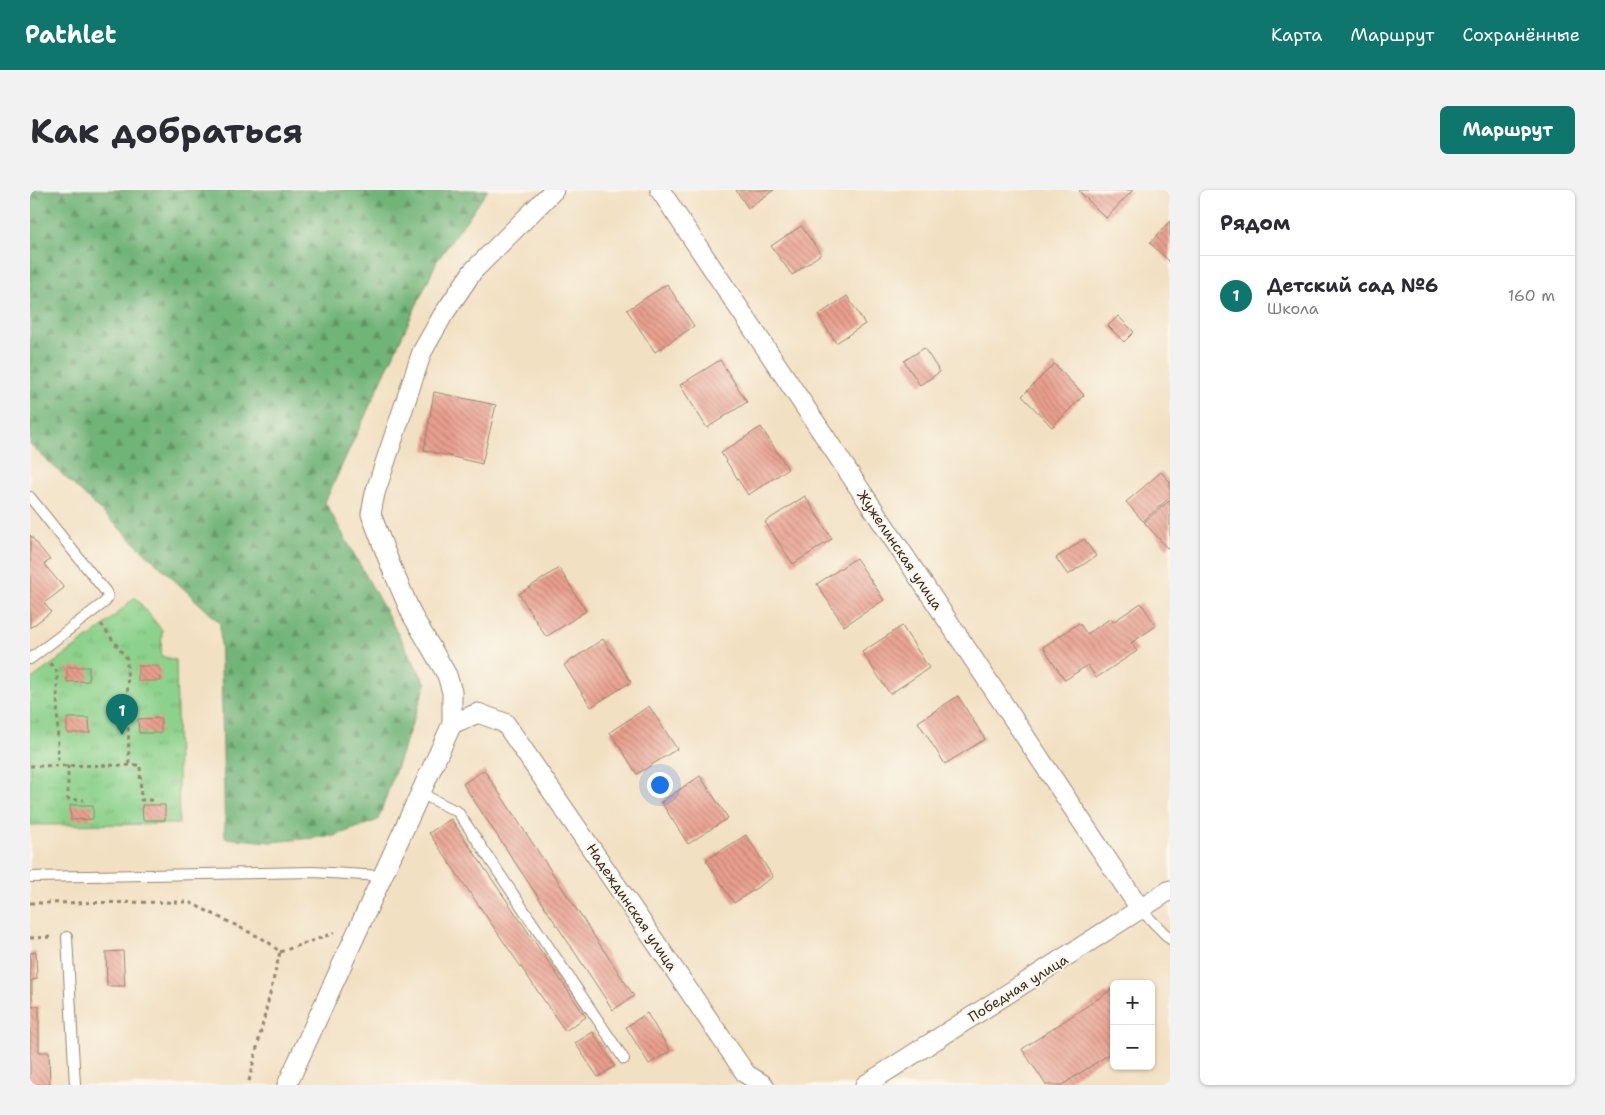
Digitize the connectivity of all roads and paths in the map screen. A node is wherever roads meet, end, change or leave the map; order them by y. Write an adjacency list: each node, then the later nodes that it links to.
1 (554, 190): 7 (street)
2 (660, 190): 19 (street, Жужелинская улица)
3 (30, 497): 4 (lane)
4 (92, 612): 5 (lane); 10 (path)
5 (41, 651): 6 (lane); 8 (path)
6 (30, 659)
7 (452, 724): 12 (street); 28 (street, Надеждинская улица)
8 (58, 765): 9 (path); 11 (path)
9 (68, 765): 10 (path); 13 (path)
10 (129, 765): 14 (path)
11 (30, 766)
12 (420, 793): 15 (street); 24 (lane)
13 (84, 800)
14 (153, 800)
15 (382, 876): 16 (lane); 20 (street)
16 (30, 877)
17 (1170, 890): 19 (street, Победная улица)
18 (30, 902): 23 (path)
19 (1141, 910): 22 (lane); 29 (street, Победная улица)
20 (360, 924): 23 (path); 27 (street)
21 (67, 937): 25 (lane)
22 (1170, 939)
23 (280, 952): 26 (path)
24 (624, 1059)
25 (74, 1085)
26 (248, 1085)
27 (287, 1085)
28 (764, 1085)
29 (865, 1085)

